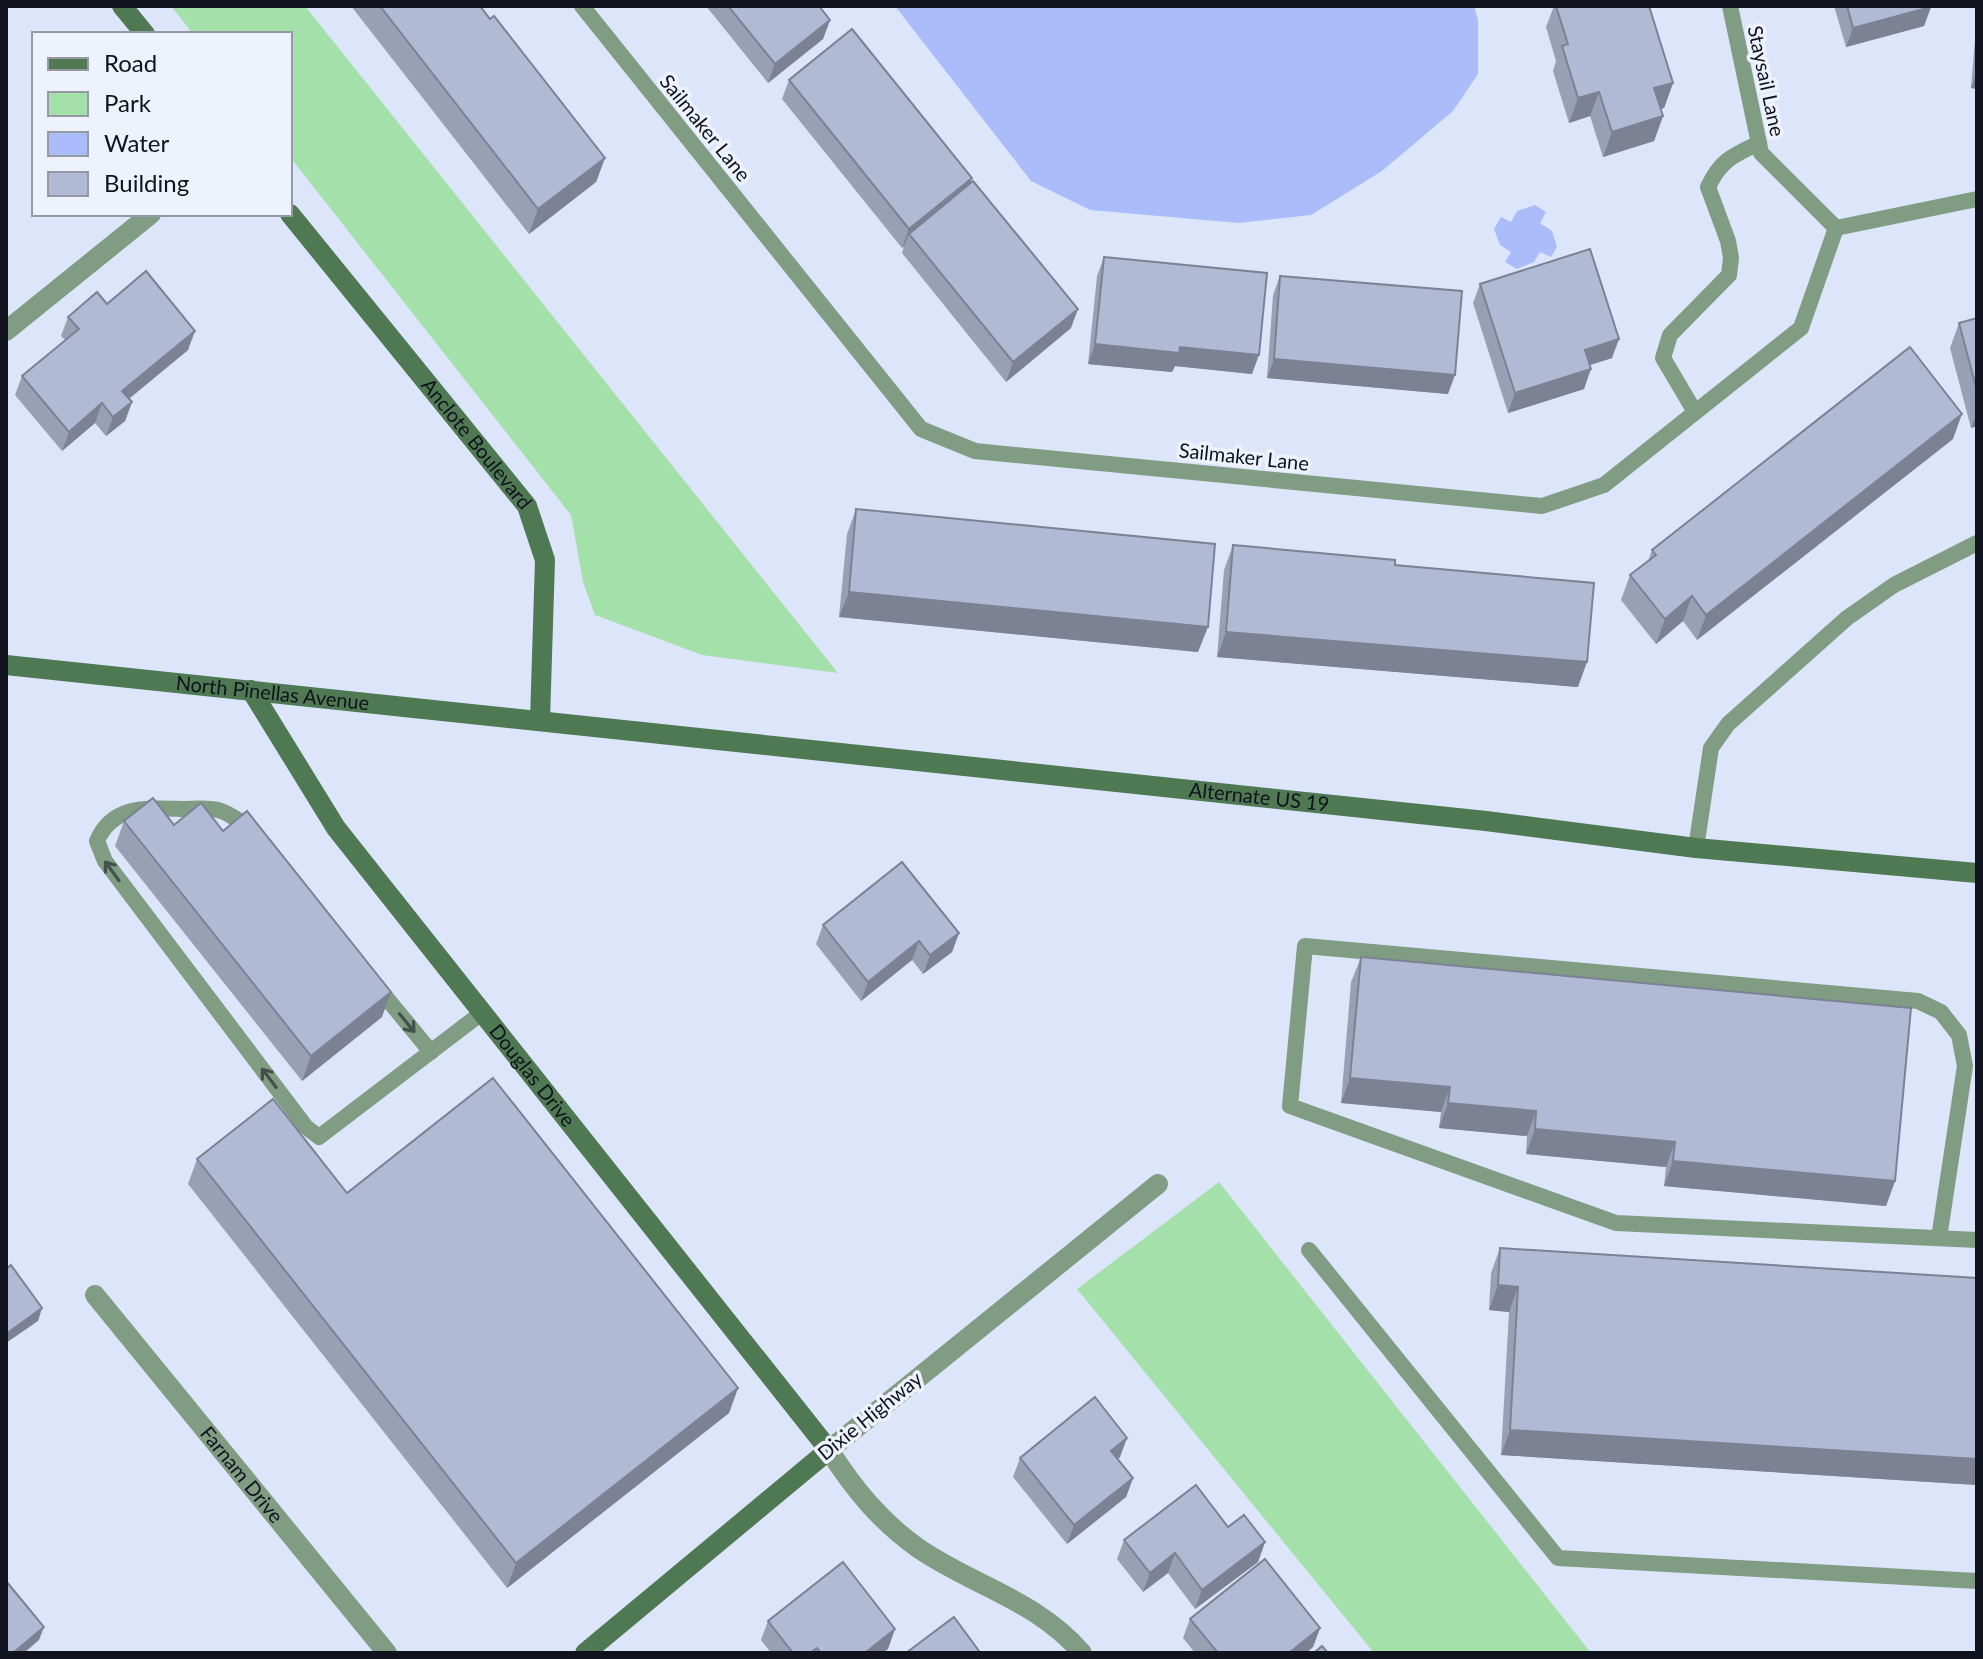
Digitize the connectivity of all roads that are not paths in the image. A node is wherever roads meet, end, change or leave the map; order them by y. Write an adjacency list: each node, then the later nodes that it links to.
1 (122, 6): 4 (main road)
2 (582, 6): 11 (lane, Sailmaker Lane)
3 (1730, 6): 5 (lane, Staysail Lane)
4 (143, 32)
5 (1759, 143): 9 (lane, Staysail Lane); 11 (lane)
6 (1977, 199): 9 (lane)
7 (149, 216): 10 (street)
8 (292, 216): 15 (main road, Anclote Boulevard)
9 (1836, 228): 11 (lane, Sailmaker Lane)
10 (6, 331)
11 (1695, 412)
12 (1977, 543): 17 (lane)
13 (6, 665): 14 (main road, North Pinellas Avenue)
14 (251, 690): 15 (main road, North Pinellas Avenue); 20 (main road, Douglas Drive)
15 (540, 720): 17 (main road, Alternate US 19)
16 (260, 843): 21 (lane, one-way to 16)
17 (1696, 848): 18 (main road, Alternate US 19)
18 (1977, 873)
19 (361, 966): 21 (lane, one-way to 21)
20 (483, 1012): 21 (lane); 27 (main road, Douglas Drive)
21 (431, 1052)
22 (1158, 1184): 27 (street, Dixie Highway)
23 (1939, 1238): 23 (lane); 24 (lane)
24 (1977, 1240)
25 (1309, 1250): 28 (lane)
26 (95, 1295): 29 (street, Farnam Drive)
27 (829, 1450): 30 (main road, Dixie Highway); 31 (street)
28 (1977, 1581)
29 (387, 1653)
30 (585, 1653)
31 (1082, 1653)

